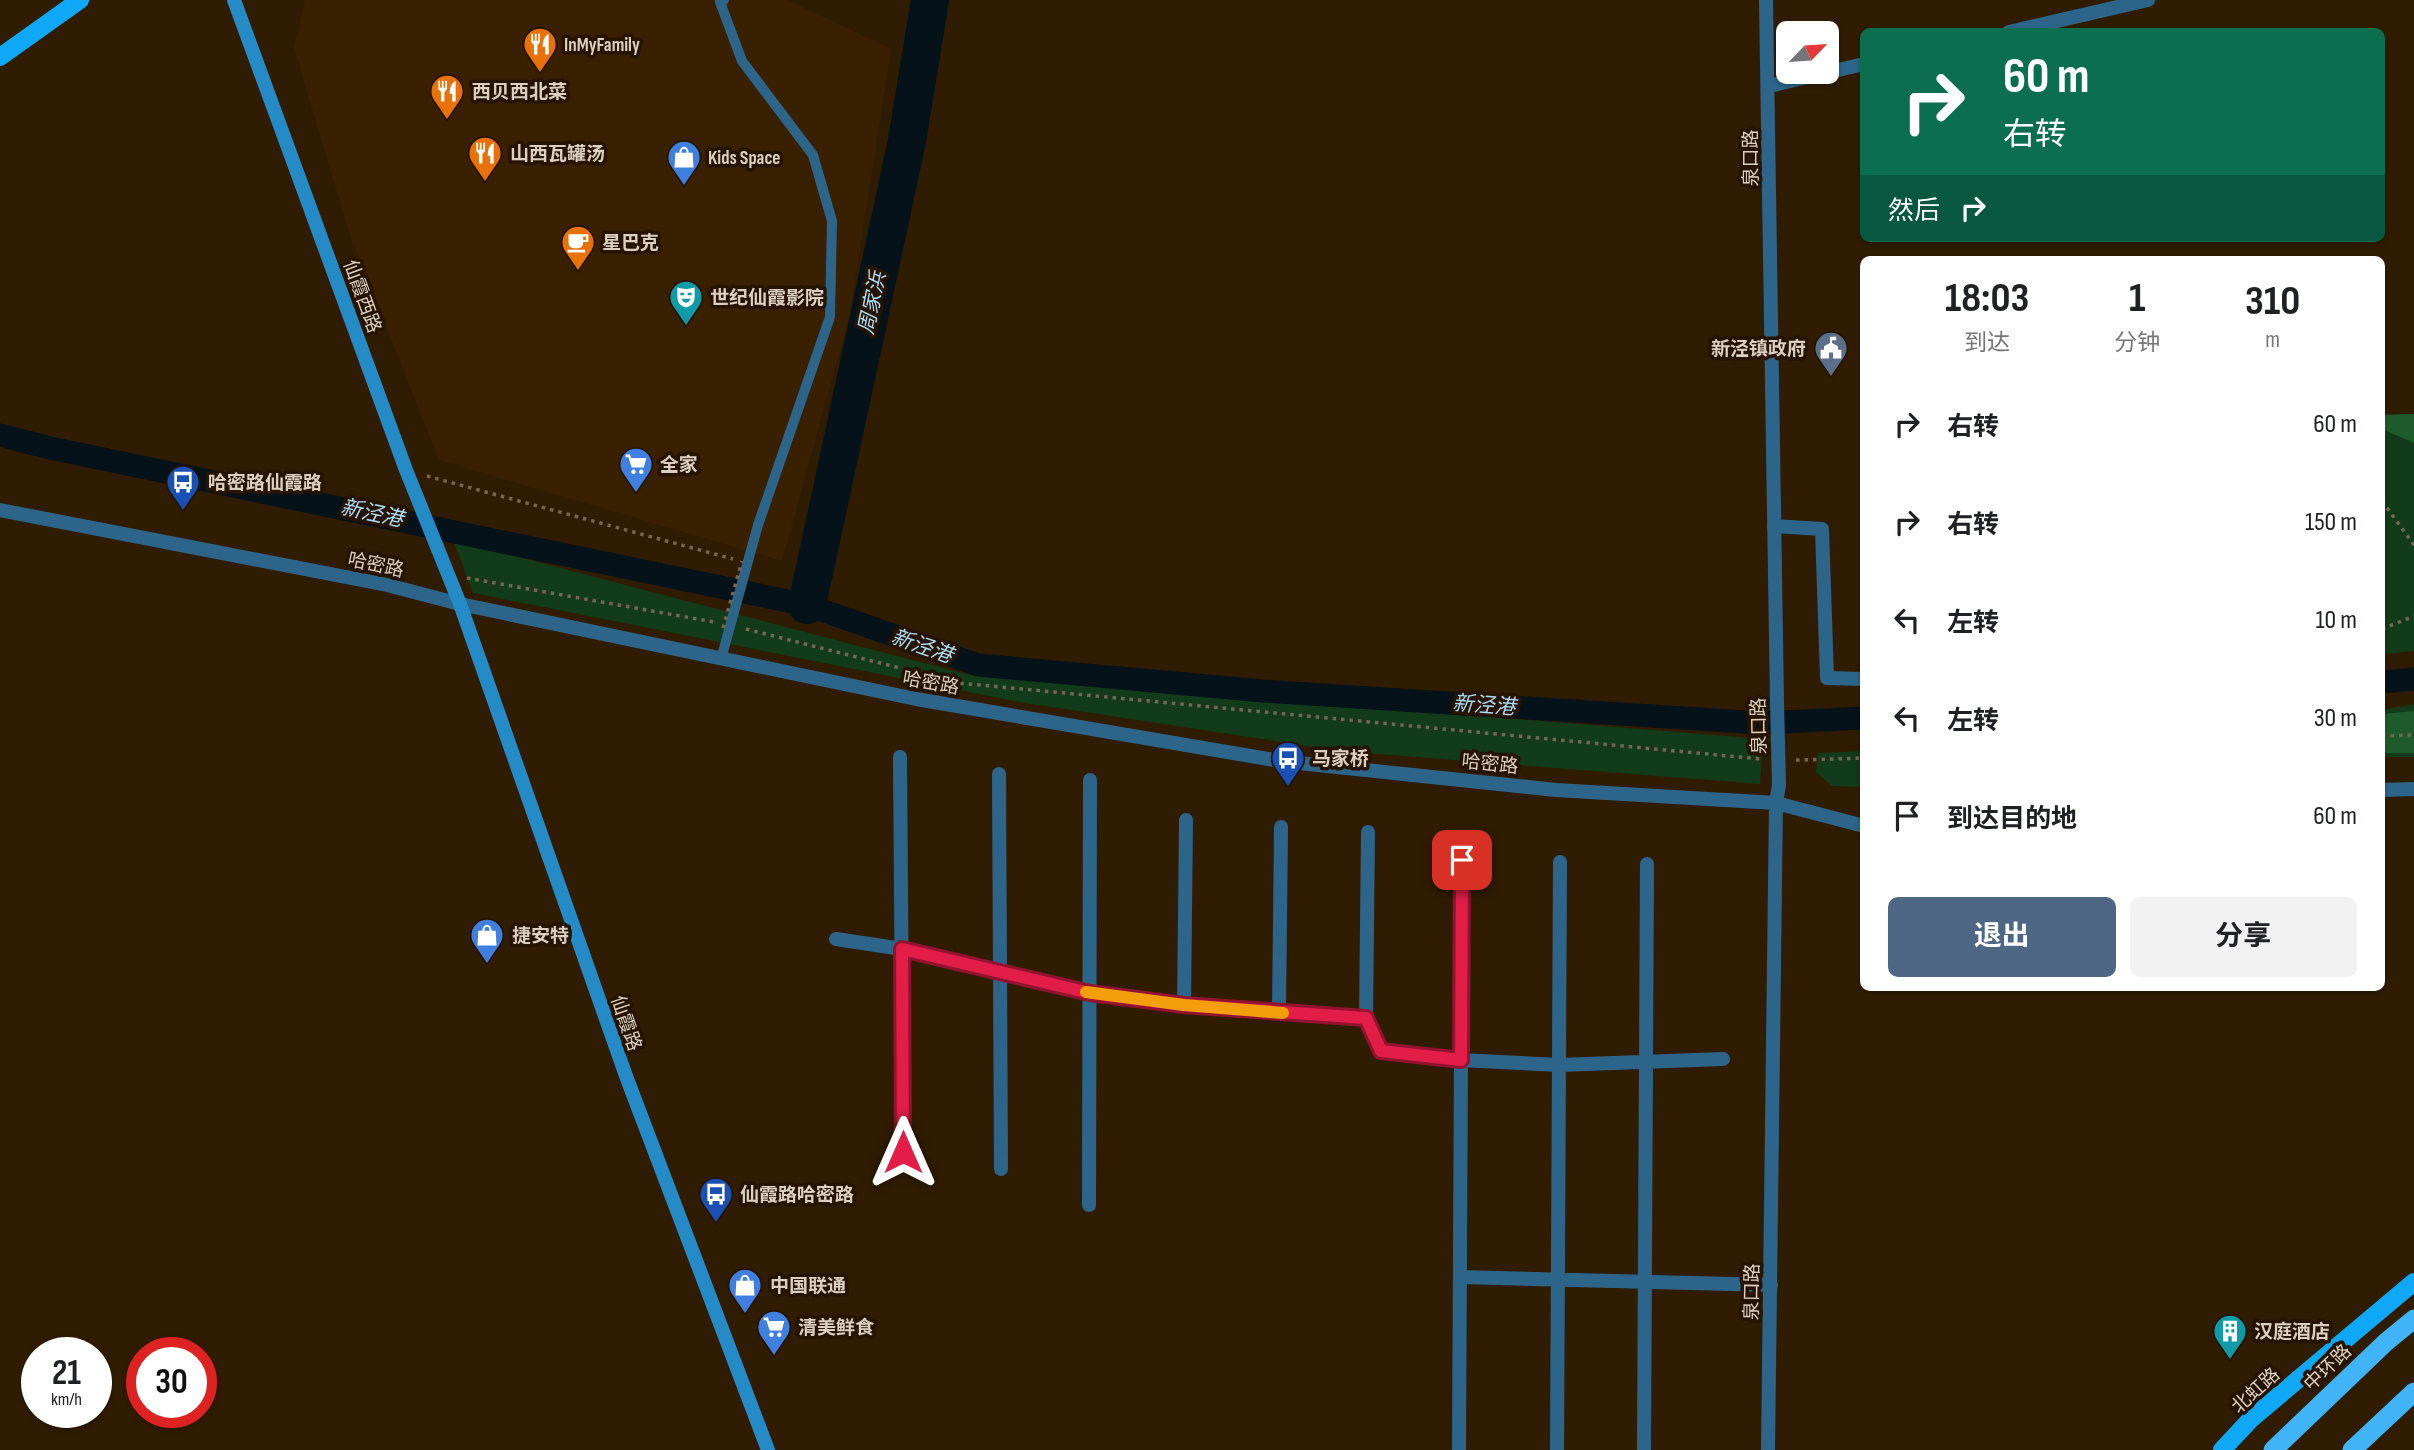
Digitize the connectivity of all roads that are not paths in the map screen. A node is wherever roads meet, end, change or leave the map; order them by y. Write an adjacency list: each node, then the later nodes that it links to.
1 (80, 0): 7 (main road)
2 (234, 0): 12 (main road, 仙霞西路)
3 (724, 0): 13 (lane)
4 (1766, 0): 9 (street, 泉口路)
5 (2148, 0): 6 (street)
6 (2026, 28)
7 (0, 57)
8 (1860, 65): 9 (street)
9 (1769, 86): 11 (street, 泉口路)
10 (0, 510): 12 (street, 哈密路)
11 (1774, 526): 14 (street); 20 (street, 泉口路, bridge)
12 (460, 604): 13 (street, 哈密路); 49 (main road, 仙霞路)
13 (721, 659): 20 (street, 哈密路)
14 (1860, 679)
15 (901, 757): 29 (street)
16 (999, 774): 30 (street)
17 (1090, 780): 31 (street)
18 (2414, 789): 19 (street)
19 (2385, 790)
20 (1776, 803): 22 (street, 哈密路); 46 (street, 泉口路)
21 (1186, 820): 32 (street)
22 (1860, 825)
23 (1281, 827): 33 (street)
24 (1368, 832): 34 (street)
25 (1462, 860): 36 (street)
26 (1560, 862): 38 (street)
27 (1647, 863): 37 (street)
28 (836, 939): 29 (street)
29 (902, 949): 30 (street); 39 (street)
30 (1000, 971): 31 (street); 40 (street)
31 (1090, 993): 32 (street); 41 (street)
32 (1184, 1005): 33 (street)
33 (1279, 1013): 34 (street)
34 (1366, 1018): 36 (street)
35 (1723, 1059): 37 (street)
36 (1461, 1060): 38 (street); 42 (street)
37 (1646, 1060): 38 (street); 44 (street)
38 (1559, 1065): 43 (street)
39 (903, 1152)
40 (1001, 1169)
41 (1089, 1205)
42 (1460, 1277): 43 (street); 50 (street)
43 (1558, 1279): 44 (street); 51 (street)
44 (1645, 1280): 46 (street); 52 (street)
45 (2414, 1282): 54 (main road, 北虹路)
46 (1771, 1285): 53 (street, 泉口路)
47 (2414, 1319): 55 (highway, 中环路)
48 (2409, 1396): 56 (highway)
49 (768, 1450)
50 (1459, 1450)
51 (1557, 1450)
52 (1644, 1450)
53 (1768, 1450)
54 (2222, 1450)
55 (2273, 1450)
56 (2352, 1450)

